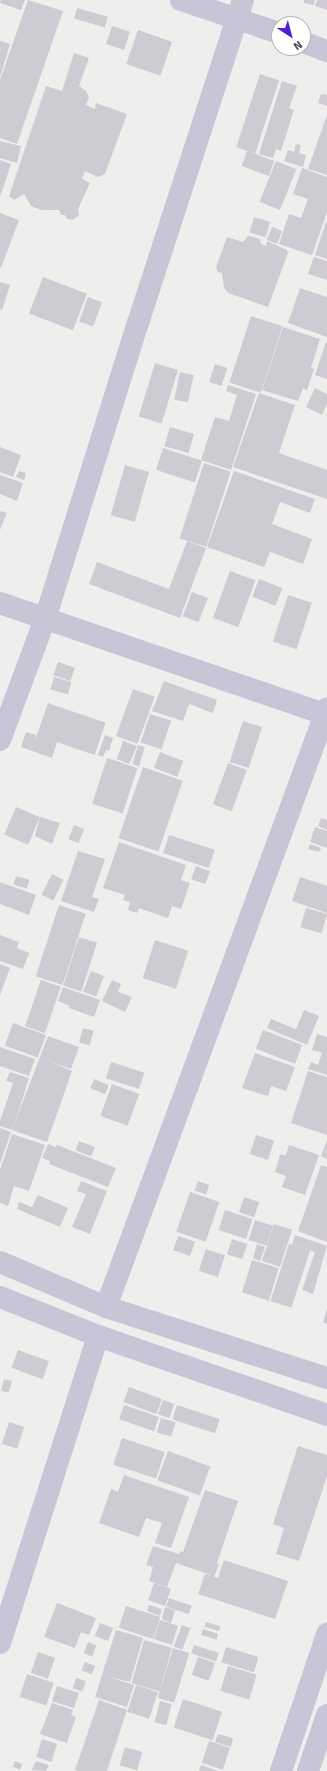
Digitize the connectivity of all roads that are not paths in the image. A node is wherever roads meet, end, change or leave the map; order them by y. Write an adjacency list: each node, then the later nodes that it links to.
1 (181, 0): 2 (street)
2 (240, 9): 3 (street); 7 (street)
3 (271, 28)
4 (311, 45): 5 (street)
5 (327, 51)
6 (0, 603): 7 (street)
7 (45, 619): 8 (street); 9 (street)
8 (326, 713): 12 (street)
9 (0, 740)
10 (0, 1262): 12 (street)
11 (0, 1297): 13 (street)
12 (106, 1307): 14 (street)
13 (98, 1336): 15 (street); 17 (street)
14 (327, 1378)
15 (327, 1415)
16 (327, 1634): 19 (street)
17 (0, 1643)
18 (327, 1715): 20 (street)
19 (281, 1771)
20 (308, 1771)

